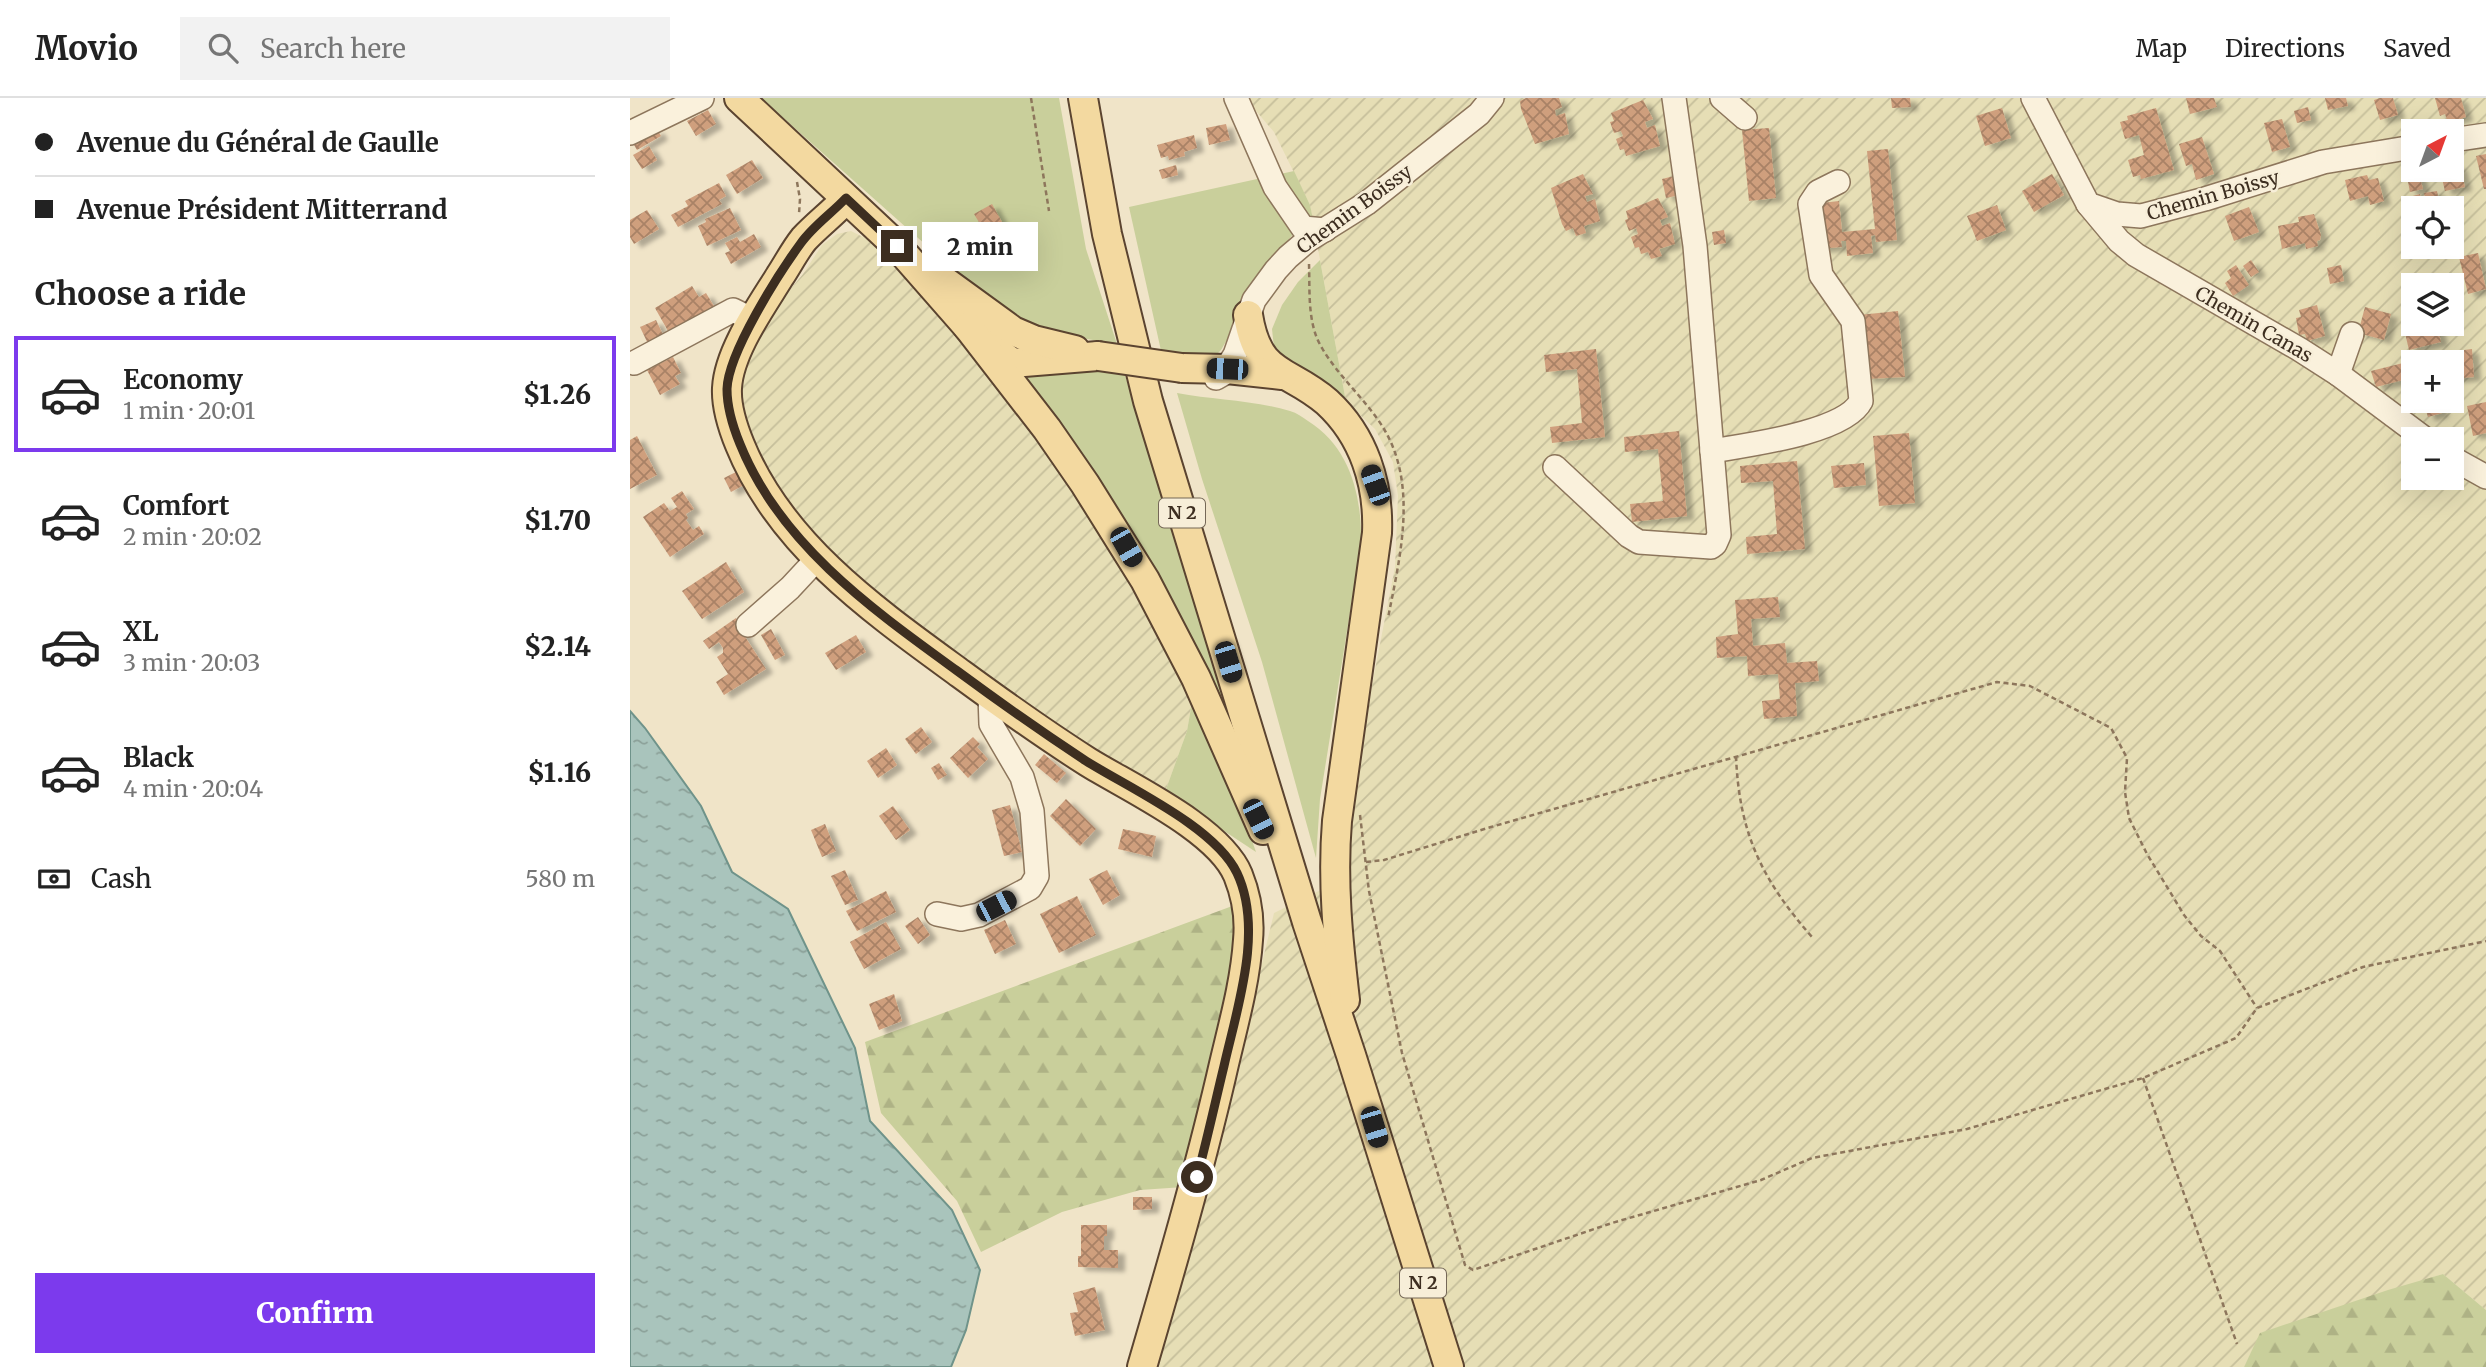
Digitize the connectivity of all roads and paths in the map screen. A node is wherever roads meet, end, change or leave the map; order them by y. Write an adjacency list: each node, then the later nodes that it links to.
1 (702, 98): 11 (street)
2 (739, 98): 16 (main road, N 2)
3 (1031, 98): 18 (path)
4 (1083, 98): 44 (main road, N 2)
5 (1236, 98): 19 (street)
6 (1492, 98): 19 (street, Chemin Boissy)
7 (1674, 98): 35 (street)
8 (1722, 98): 10 (street)
9 (2033, 98): 17 (street)
10 (1745, 118)
11 (630, 133)
12 (2486, 135): 13 (street)
13 (2464, 138)
14 (2401, 149): 17 (street, Chemin Boissy)
15 (1838, 182): 35 (street)
16 (846, 198): 20 (main road, N 2); 22 (main road)
17 (2088, 204): 31 (street, Chemin Canas)
18 (1049, 211)
19 (1325, 230): 21 (street, Chemin Boissy)
20 (897, 246): 23 (main road, N 2); 25 (main road, N 2)
21 (1248, 315): 29 (street); 30 (street, Chemin Boissy); 32 (main road)
22 (753, 320): 27 (street); 39 (main road)
23 (968, 327): 28 (main road, N 2); 33 (main road, N 2)
24 (2352, 334): 31 (street)
25 (1053, 344): 26 (main road, N 2); 28 (main road)
26 (1098, 356): 28 (main road, N 2); 29 (main road, N 2, bridge)
27 (634, 363)
28 (1012, 363): 33 (main road)
29 (1182, 368): 30 (main road, N 2)
30 (1227, 369): 32 (main road, N 2)
31 (2338, 374): 34 (street, Chemin Canas)
32 (1282, 375): 48 (main road, N 2)
33 (1019, 391): 44 (main road, N 2)
34 (2409, 427)
35 (1712, 451): 37 (street)
36 (2464, 465): 38 (street)
37 (1555, 467)
38 (2486, 477)
39 (817, 559): 40 (street); 41 (main road)
40 (747, 625)
41 (990, 695): 43 (street); 51 (main road)
42 (1736, 756): 45 (path); 47 (path); 49 (path)
43 (937, 914)
44 (1307, 922): 48 (main road, N 2)
45 (1812, 937)
46 (2486, 941): 47 (path)
47 (2257, 1009): 49 (path)
48 (1352, 1055): 52 (main road, N 2)
49 (2143, 1078): 50 (path)
50 (2237, 1344)
51 (1142, 1367)
52 (1449, 1367)

